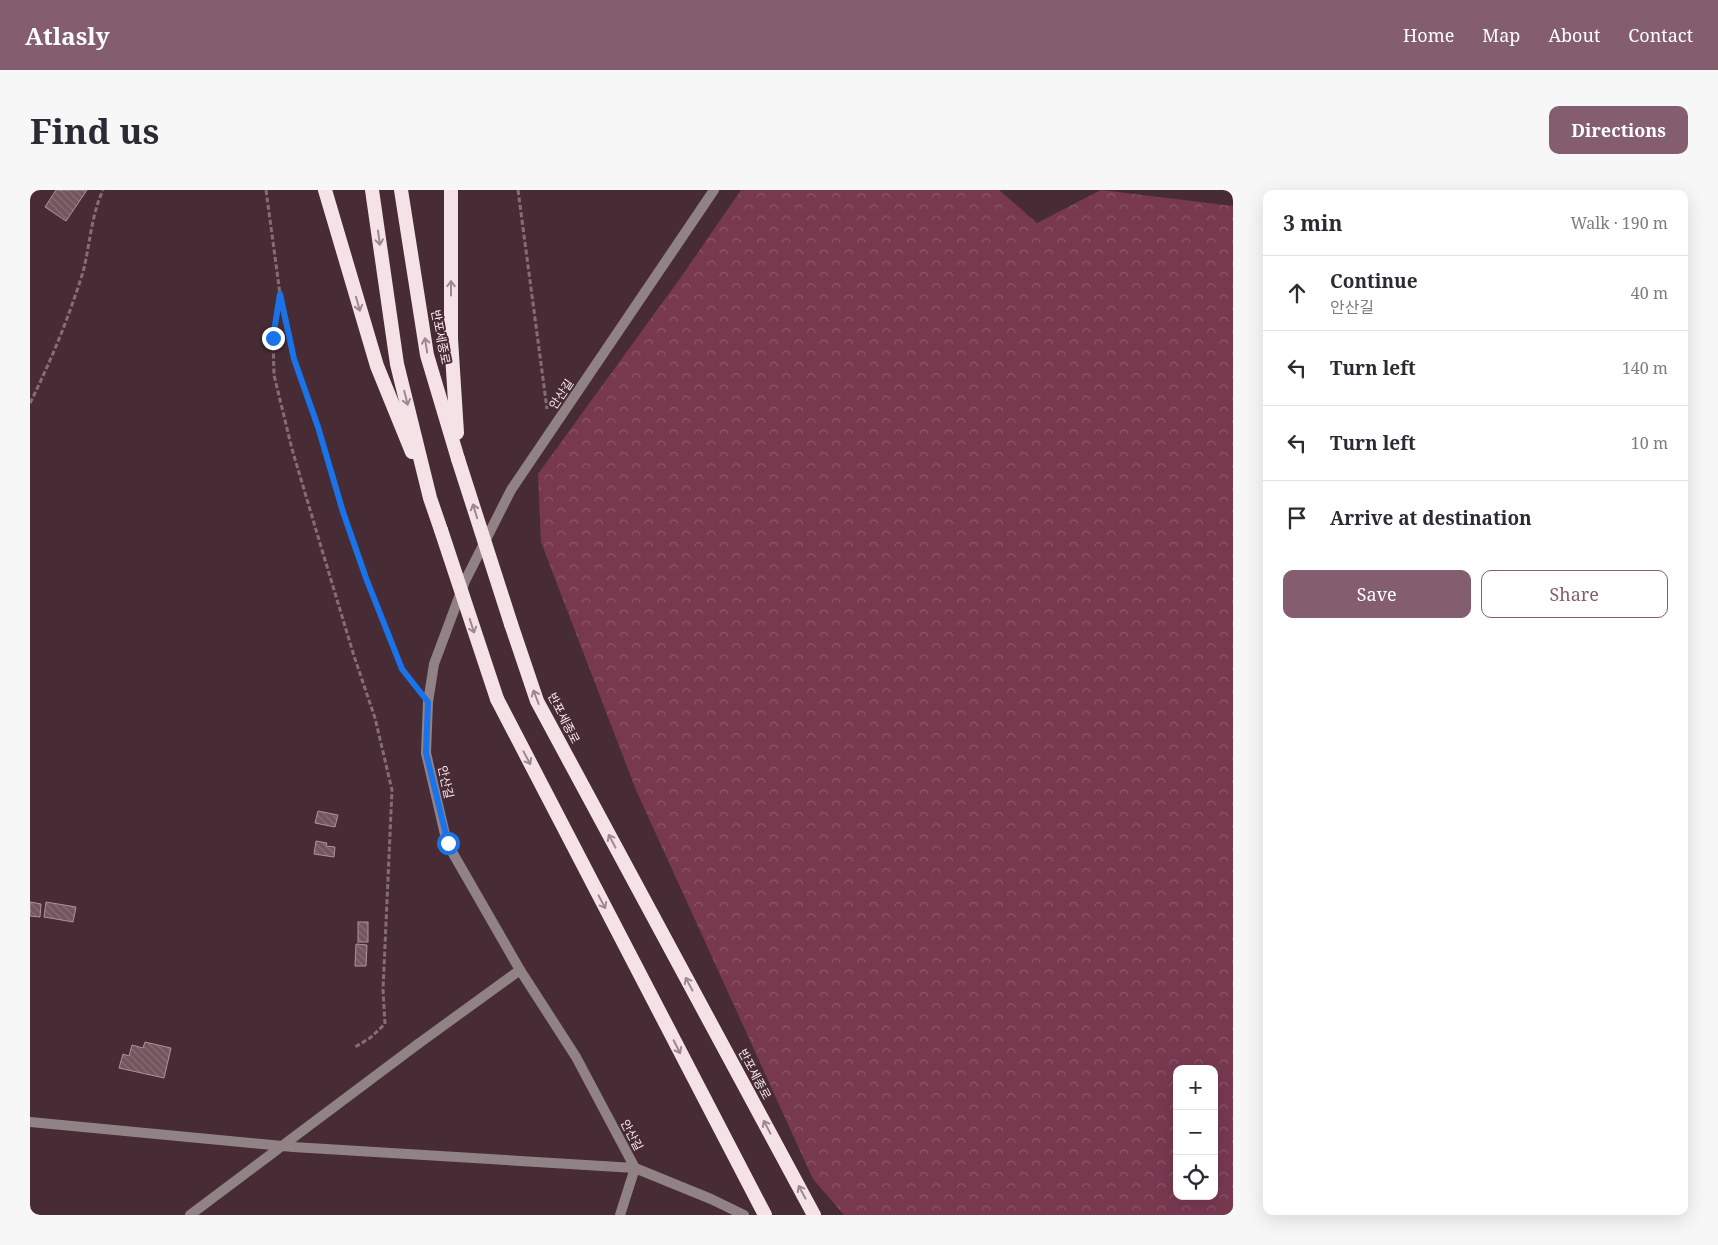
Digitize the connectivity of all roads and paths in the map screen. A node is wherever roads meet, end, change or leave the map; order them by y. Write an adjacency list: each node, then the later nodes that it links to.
1 (103, 190): 10 (path)
2 (266, 190): 9 (path)
3 (325, 190): 13 (highway, one-way to 13)
4 (372, 190): 13 (highway, one-way to 13)
5 (401, 190): 12 (highway, 반포세종로, one-way to 5)
6 (451, 190): 12 (highway, one-way to 6)
7 (518, 190): 11 (path)
8 (714, 190): 11 (street, 안산길)
9 (280, 294): 14 (path); 16 (path)
10 (30, 403)
11 (550, 432): 14 (street, 안산길)
12 (458, 459): 23 (highway, 반포세종로, one-way to 12, bridge)
13 (430, 498): 22 (highway, one-way to 22, bridge)
14 (428, 702): 15 (street, 안산길)
15 (520, 970): 18 (street, 안산길); 20 (street, bridge)
16 (355, 1047)
17 (30, 1122): 18 (street)
18 (635, 1168): 19 (street); 21 (street, 안산길)
19 (620, 1214)
20 (190, 1215)
21 (744, 1215)
22 (765, 1215)
23 (814, 1215)

